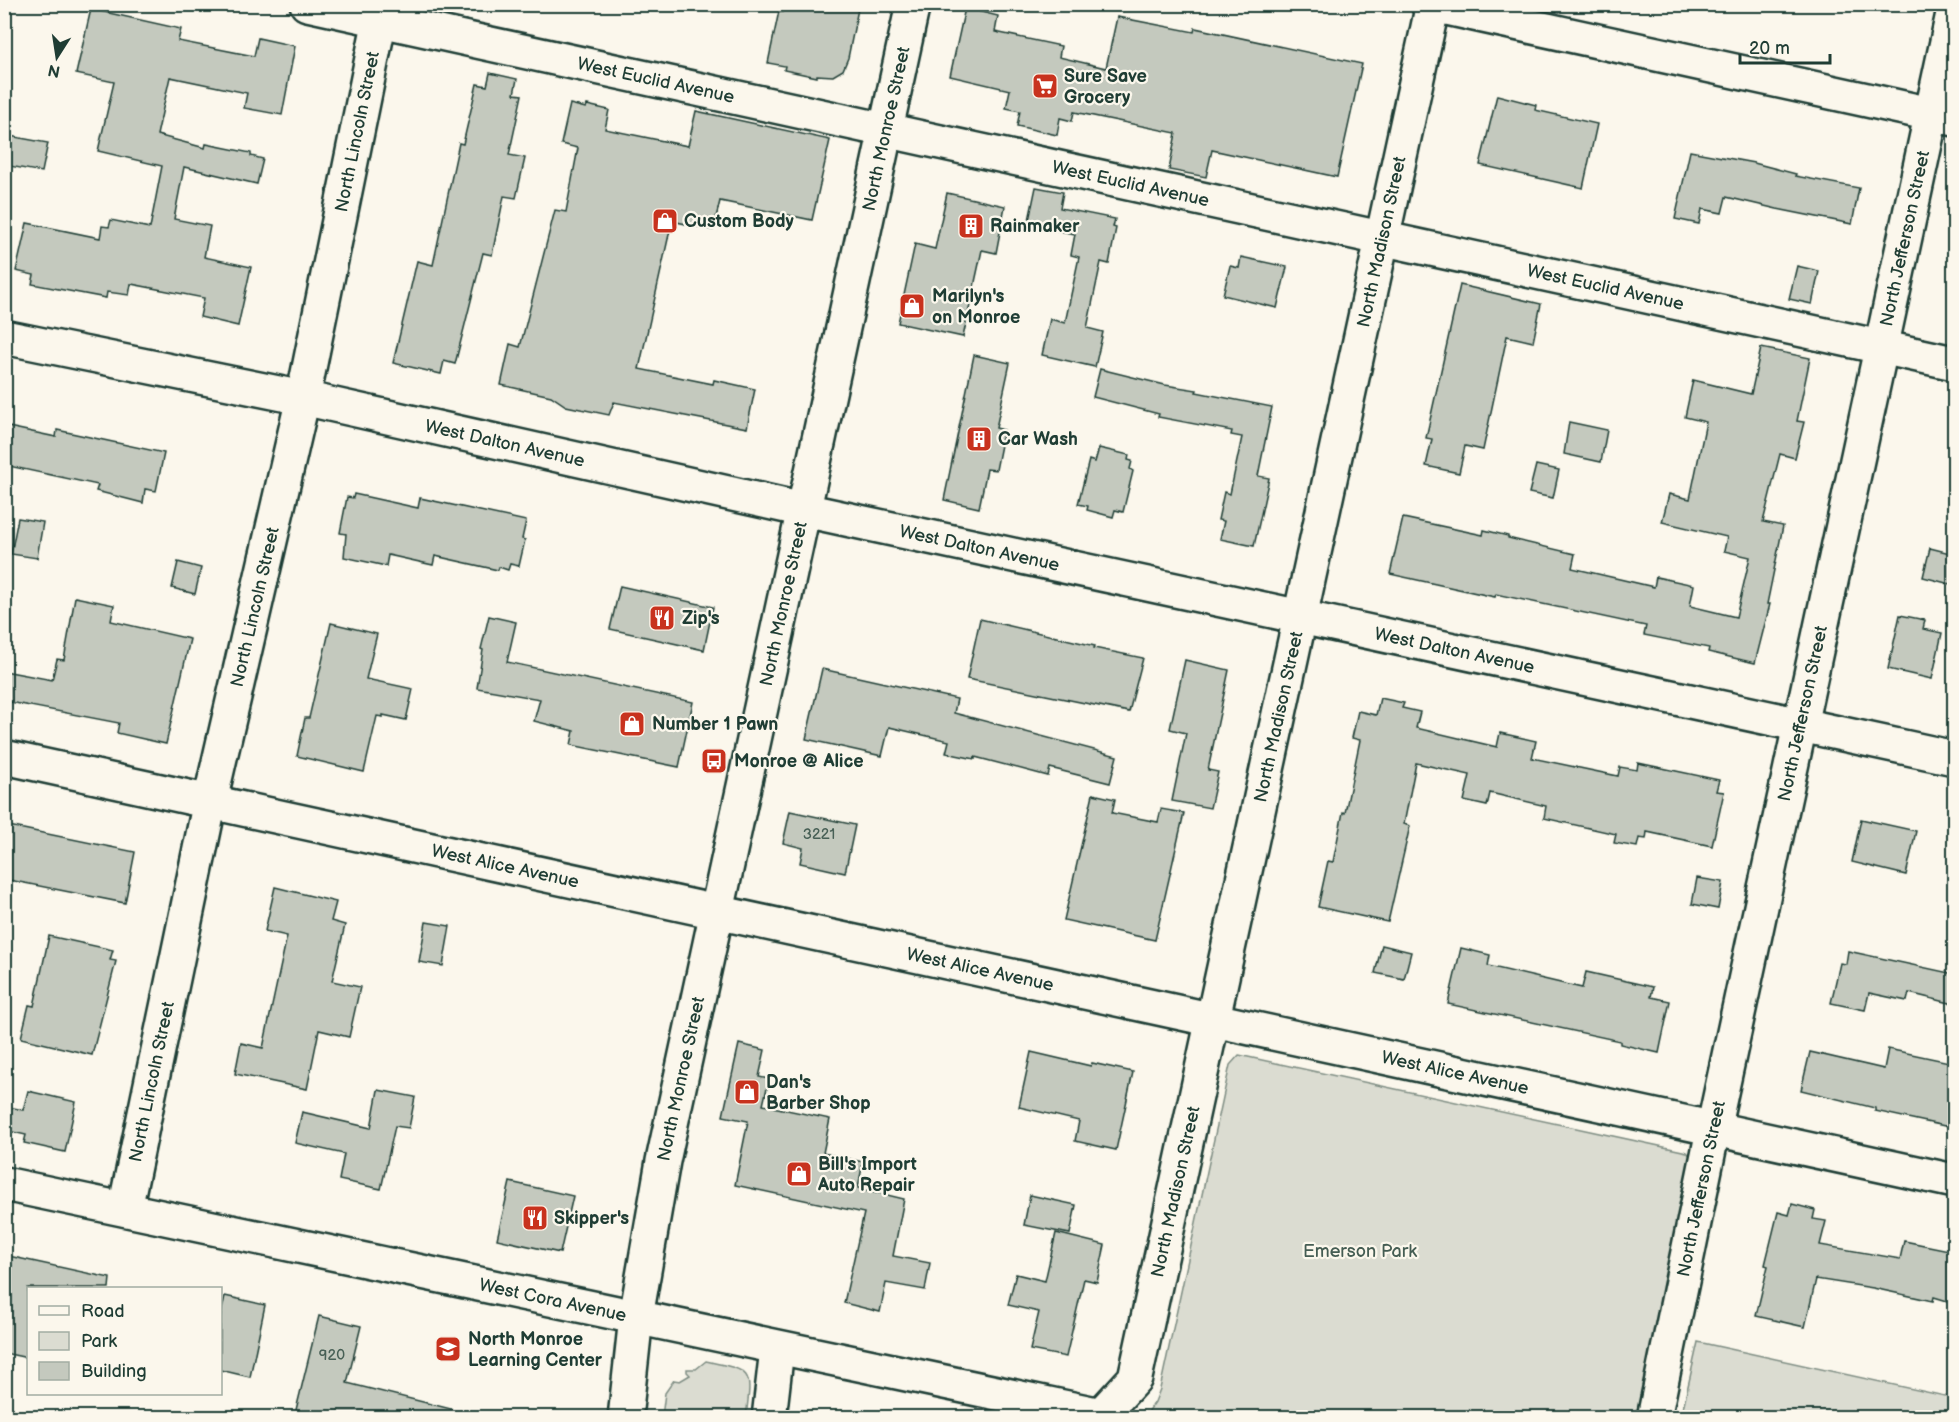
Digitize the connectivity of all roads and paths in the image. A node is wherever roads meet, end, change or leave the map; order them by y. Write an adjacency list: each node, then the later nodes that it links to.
1 (307, 4): 5 (street, West Euclid Avenue)
2 (913, 4): 7 (street, North Monroe Street)
3 (1431, 5): 6 (street); 8 (street, North Madison Street)
4 (1954, 9): 6 (street, North Jefferson Street)
5 (382, 13): 7 (street, West Euclid Avenue); 12 (street, North Lincoln Street)
6 (1943, 116): 10 (street, North Jefferson Street)
7 (886, 132): 8 (street, West Euclid Avenue); 13 (street, North Monroe Street)
8 (1381, 237): 10 (street, West Euclid Avenue); 14 (street, North Madison Street)
9 (4, 337): 12 (street, West Dalton Avenue)
10 (1882, 347): 11 (street, West Euclid Avenue); 15 (street, North Jefferson Street)
11 (1954, 363)
12 (303, 398): 13 (street, West Dalton Avenue); 18 (street, North Lincoln Street)
13 (804, 510): 14 (street, West Dalton Avenue); 19 (street, North Monroe Street)
14 (1300, 616): 15 (street, West Dalton Avenue); 20 (street, North Madison Street)
15 (1801, 723): 17 (street, West Dalton Avenue); 21 (street, North Jefferson Street)
16 (4, 757): 18 (street, West Alice Avenue)
17 (1954, 758)
18 (210, 801): 19 (street, West Alice Avenue); 24 (street, North Lincoln Street)
19 (716, 912): 20 (street, West Alice Avenue); 25 (street, North Monroe Street)
20 (1212, 1021): 21 (street, West Alice Avenue); 27 (street, North Madison Street)
21 (1713, 1130): 22 (street, West Alice Avenue); 30 (street, North Jefferson Street)
22 (1954, 1181)
23 (4, 1184): 24 (street, West Cora Avenue)
24 (125, 1209): 25 (street, West Cora Avenue)
25 (636, 1317): 26 (street, West Cora Avenue); 28 (street, North Monroe Street)
26 (777, 1349): 27 (street, West Cora Avenue); 29 (street)
27 (1101, 1415)
28 (625, 1418)
29 (769, 1418)
30 (1654, 1418)

